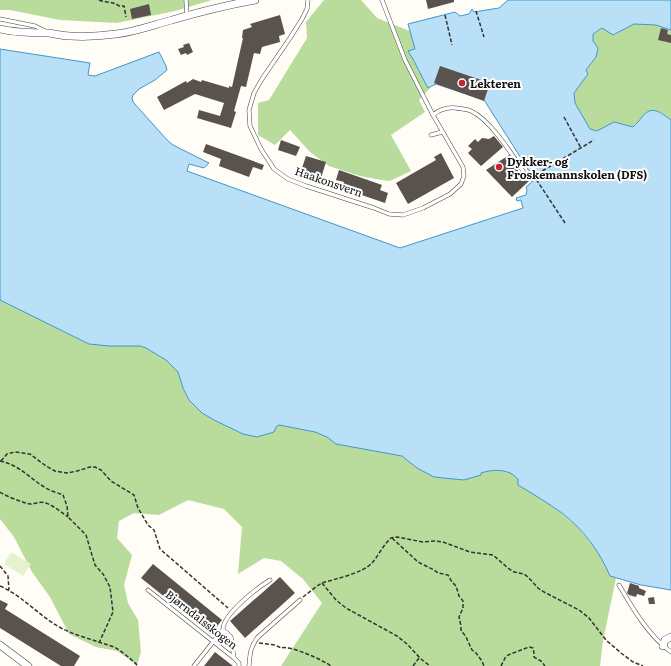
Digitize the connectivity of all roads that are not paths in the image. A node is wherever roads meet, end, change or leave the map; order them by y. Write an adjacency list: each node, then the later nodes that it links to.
1 (186, 0): 5 (lane)
2 (255, 0): 5 (street)
3 (308, 0): 10 (lane, Haakonsvern)
4 (382, 0): 9 (lane, Haakonsvern)
5 (187, 16): 8 (street)
6 (0, 19): 8 (lane)
7 (0, 29): 8 (street)
8 (50, 34)
9 (433, 115): 10 (lane, Haakonsvern); 12 (lane)
10 (442, 132): 11 (lane)
11 (432, 135)
12 (525, 174)
13 (270, 580): 17 (lane)
14 (619, 585): 21 (lane)
15 (148, 590): 19 (lane, Bjørndalsskogen)
16 (300, 600): 27 (lane, Bjørndalsskogen)
17 (223, 630): 19 (lane); 23 (lane)
18 (671, 637): 21 (street)
19 (214, 642): 23 (lane, Bjørndalsskogen); 25 (lane)
20 (0, 645): 24 (street)
21 (663, 646): 22 (lane)
22 (671, 652)
23 (234, 658): 26 (lane, Bjørndalsskogen)
24 (28, 666)
25 (194, 666)
26 (239, 666)
27 (249, 666)

